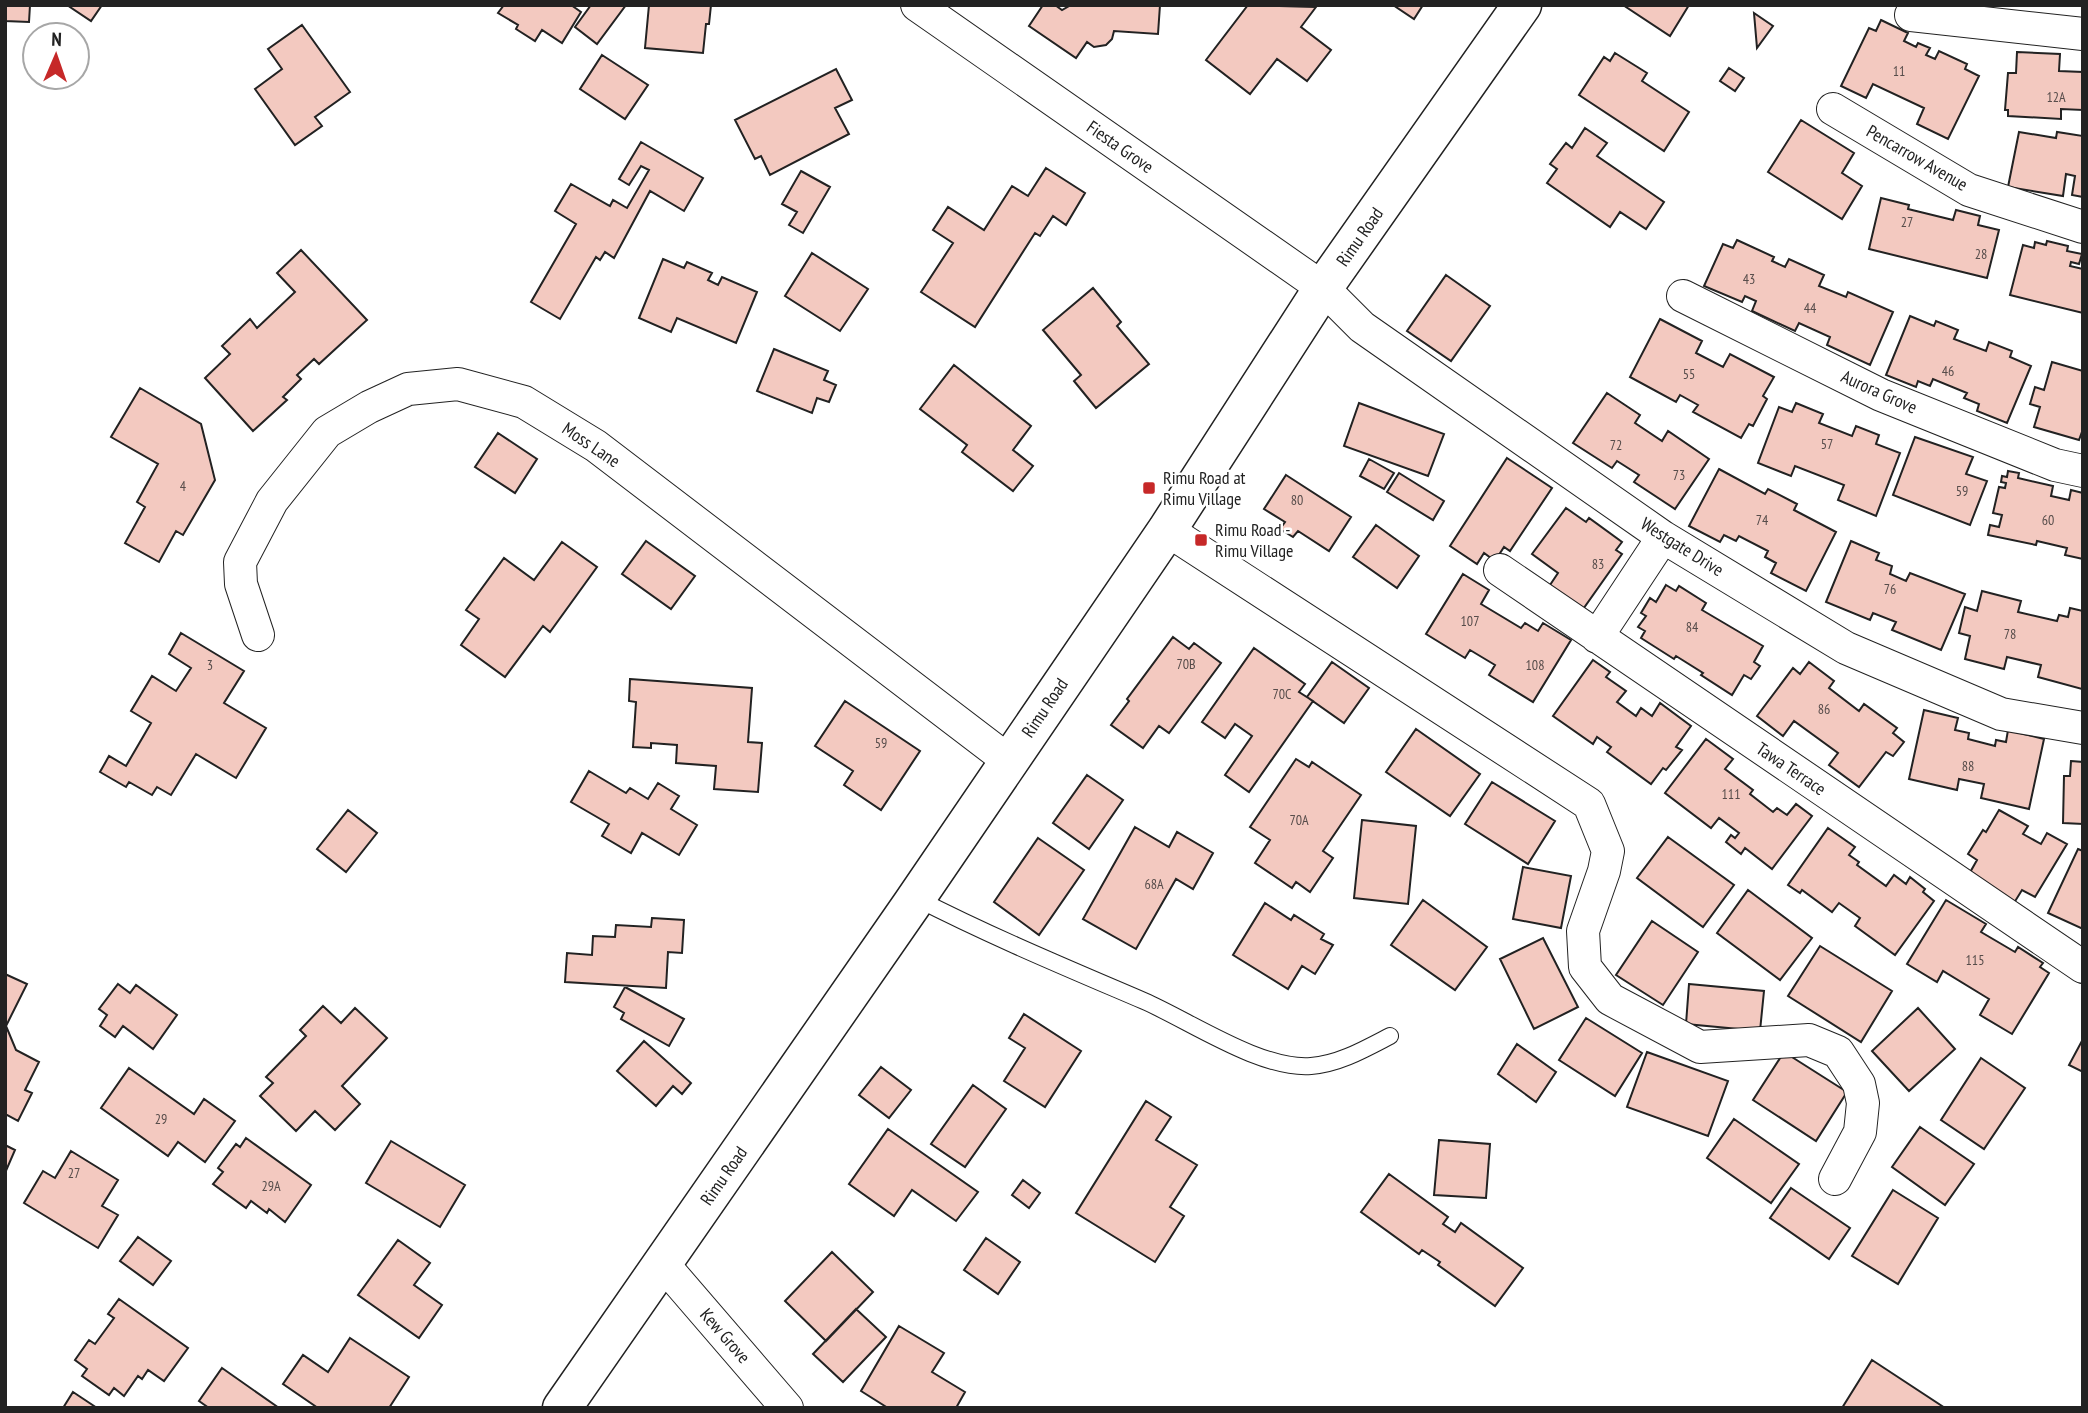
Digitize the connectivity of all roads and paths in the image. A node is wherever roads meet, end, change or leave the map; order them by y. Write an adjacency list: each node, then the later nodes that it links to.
1 (917, 5): 7 (street, Fiesta Grove)
2 (1522, 5): 7 (main road, Rimu Road)
3 (1911, 15): 4 (street)
4 (2083, 34)
5 (1833, 109): 6 (street, Pencarrow Avenue)
6 (2083, 227)
7 (1323, 288): 10 (main road, Rimu Road); 11 (street, Westgate Drive)
8 (1683, 296): 9 (street, Aurora Grove)
9 (2083, 471)
10 (1167, 530): 16 (main road, Rimu Road); 20 (street)
11 (1663, 537): 14 (street); 15 (street, Westgate Drive)
12 (1500, 570): 14 (street, Tawa Terrace)
13 (258, 635): 16 (street, Moss Lane)
14 (1597, 637): 18 (street, Tawa Terrace)
15 (2083, 728)
16 (1009, 761): 17 (main road, Rimu Road)
17 (916, 898): 19 (lane); 21 (main road, Rimu Road)
18 (2083, 967)
19 (1390, 1036)
20 (1835, 1179)
21 (663, 1264): 22 (main road, Rimu Road); 23 (street, Kew Grove)
22 (562, 1408)
23 (787, 1408)

